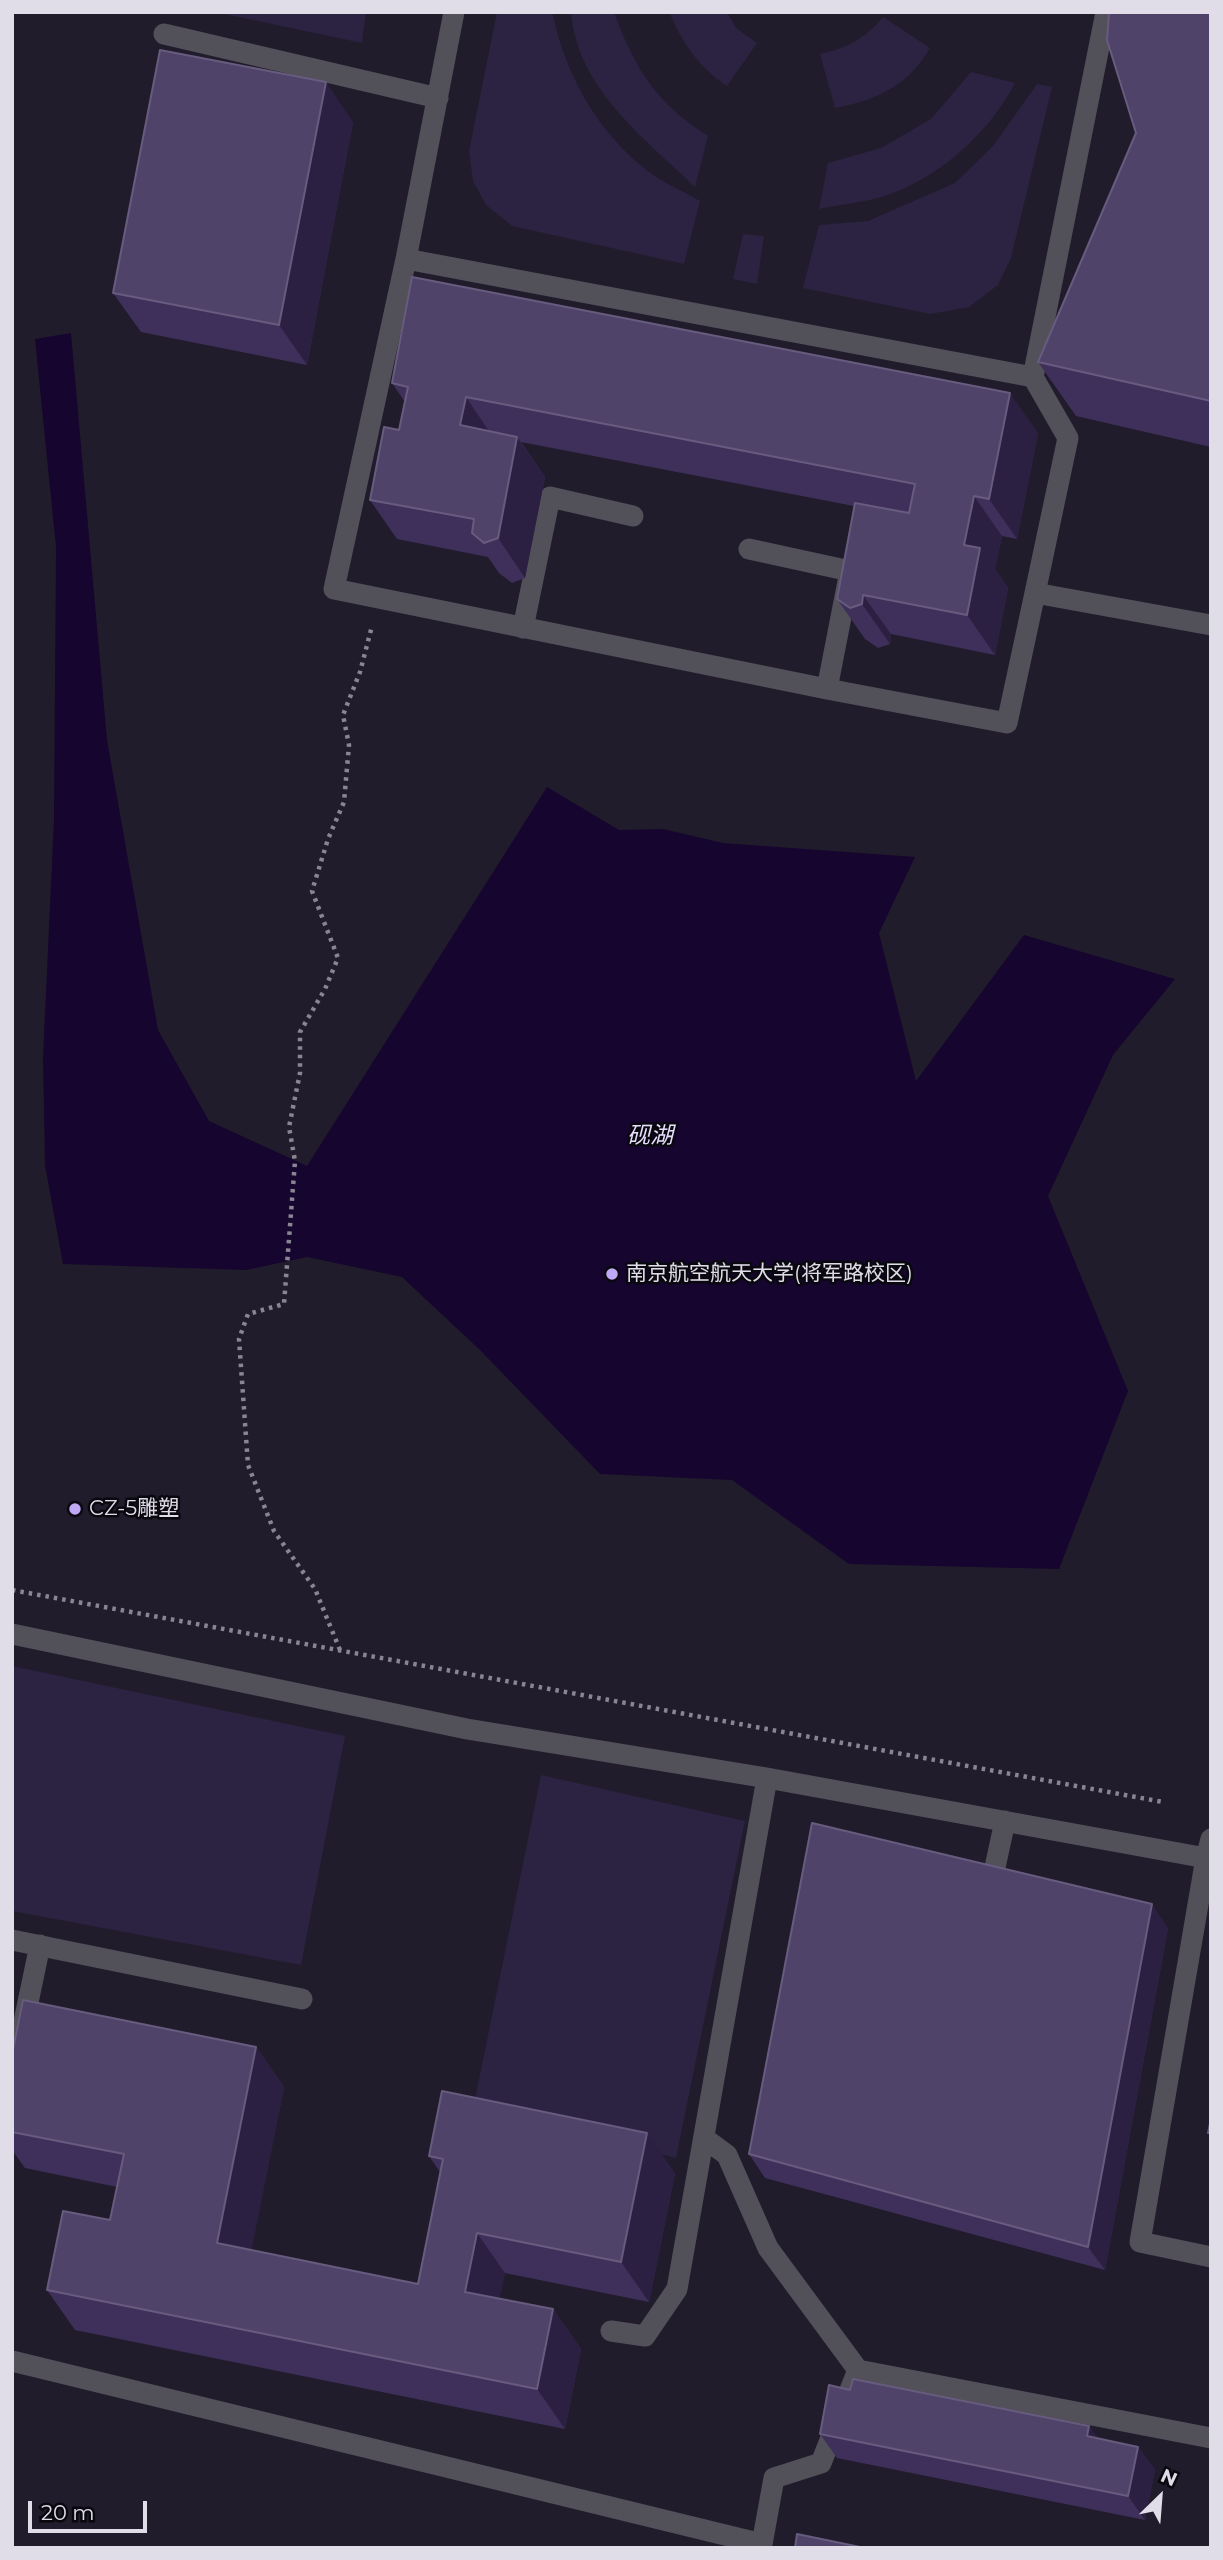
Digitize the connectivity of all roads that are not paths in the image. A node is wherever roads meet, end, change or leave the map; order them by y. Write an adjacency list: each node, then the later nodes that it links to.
1 (454, 12): 4 (lane)
2 (1106, 12): 6 (lane)
3 (164, 34): 4 (lane)
4 (438, 97): 5 (lane)
5 (406, 259): 6 (lane); 11 (lane)
6 (1033, 377): 9 (lane)
7 (633, 516): 11 (lane)
8 (749, 549): 12 (lane)
9 (1035, 593): 10 (lane); 12 (lane)
10 (1211, 625)
11 (523, 628): 12 (lane)
12 (827, 689)
13 (12, 1634): 14 (lane)
14 (767, 1778): 15 (lane); 22 (lane)
15 (1005, 1821): 16 (lane); 17 (lane)
16 (1209, 1852): 23 (lane)
17 (991, 1886)
18 (12, 1940): 19 (lane)
19 (40, 1945): 20 (lane); 21 (lane)
20 (302, 1999)
21 (12, 2078)
22 (704, 2138): 24 (lane); 26 (lane)
23 (1211, 2257)
24 (611, 2331)
25 (12, 2361): 26 (lane)
26 (858, 2370): 27 (lane)
27 (1211, 2438)

